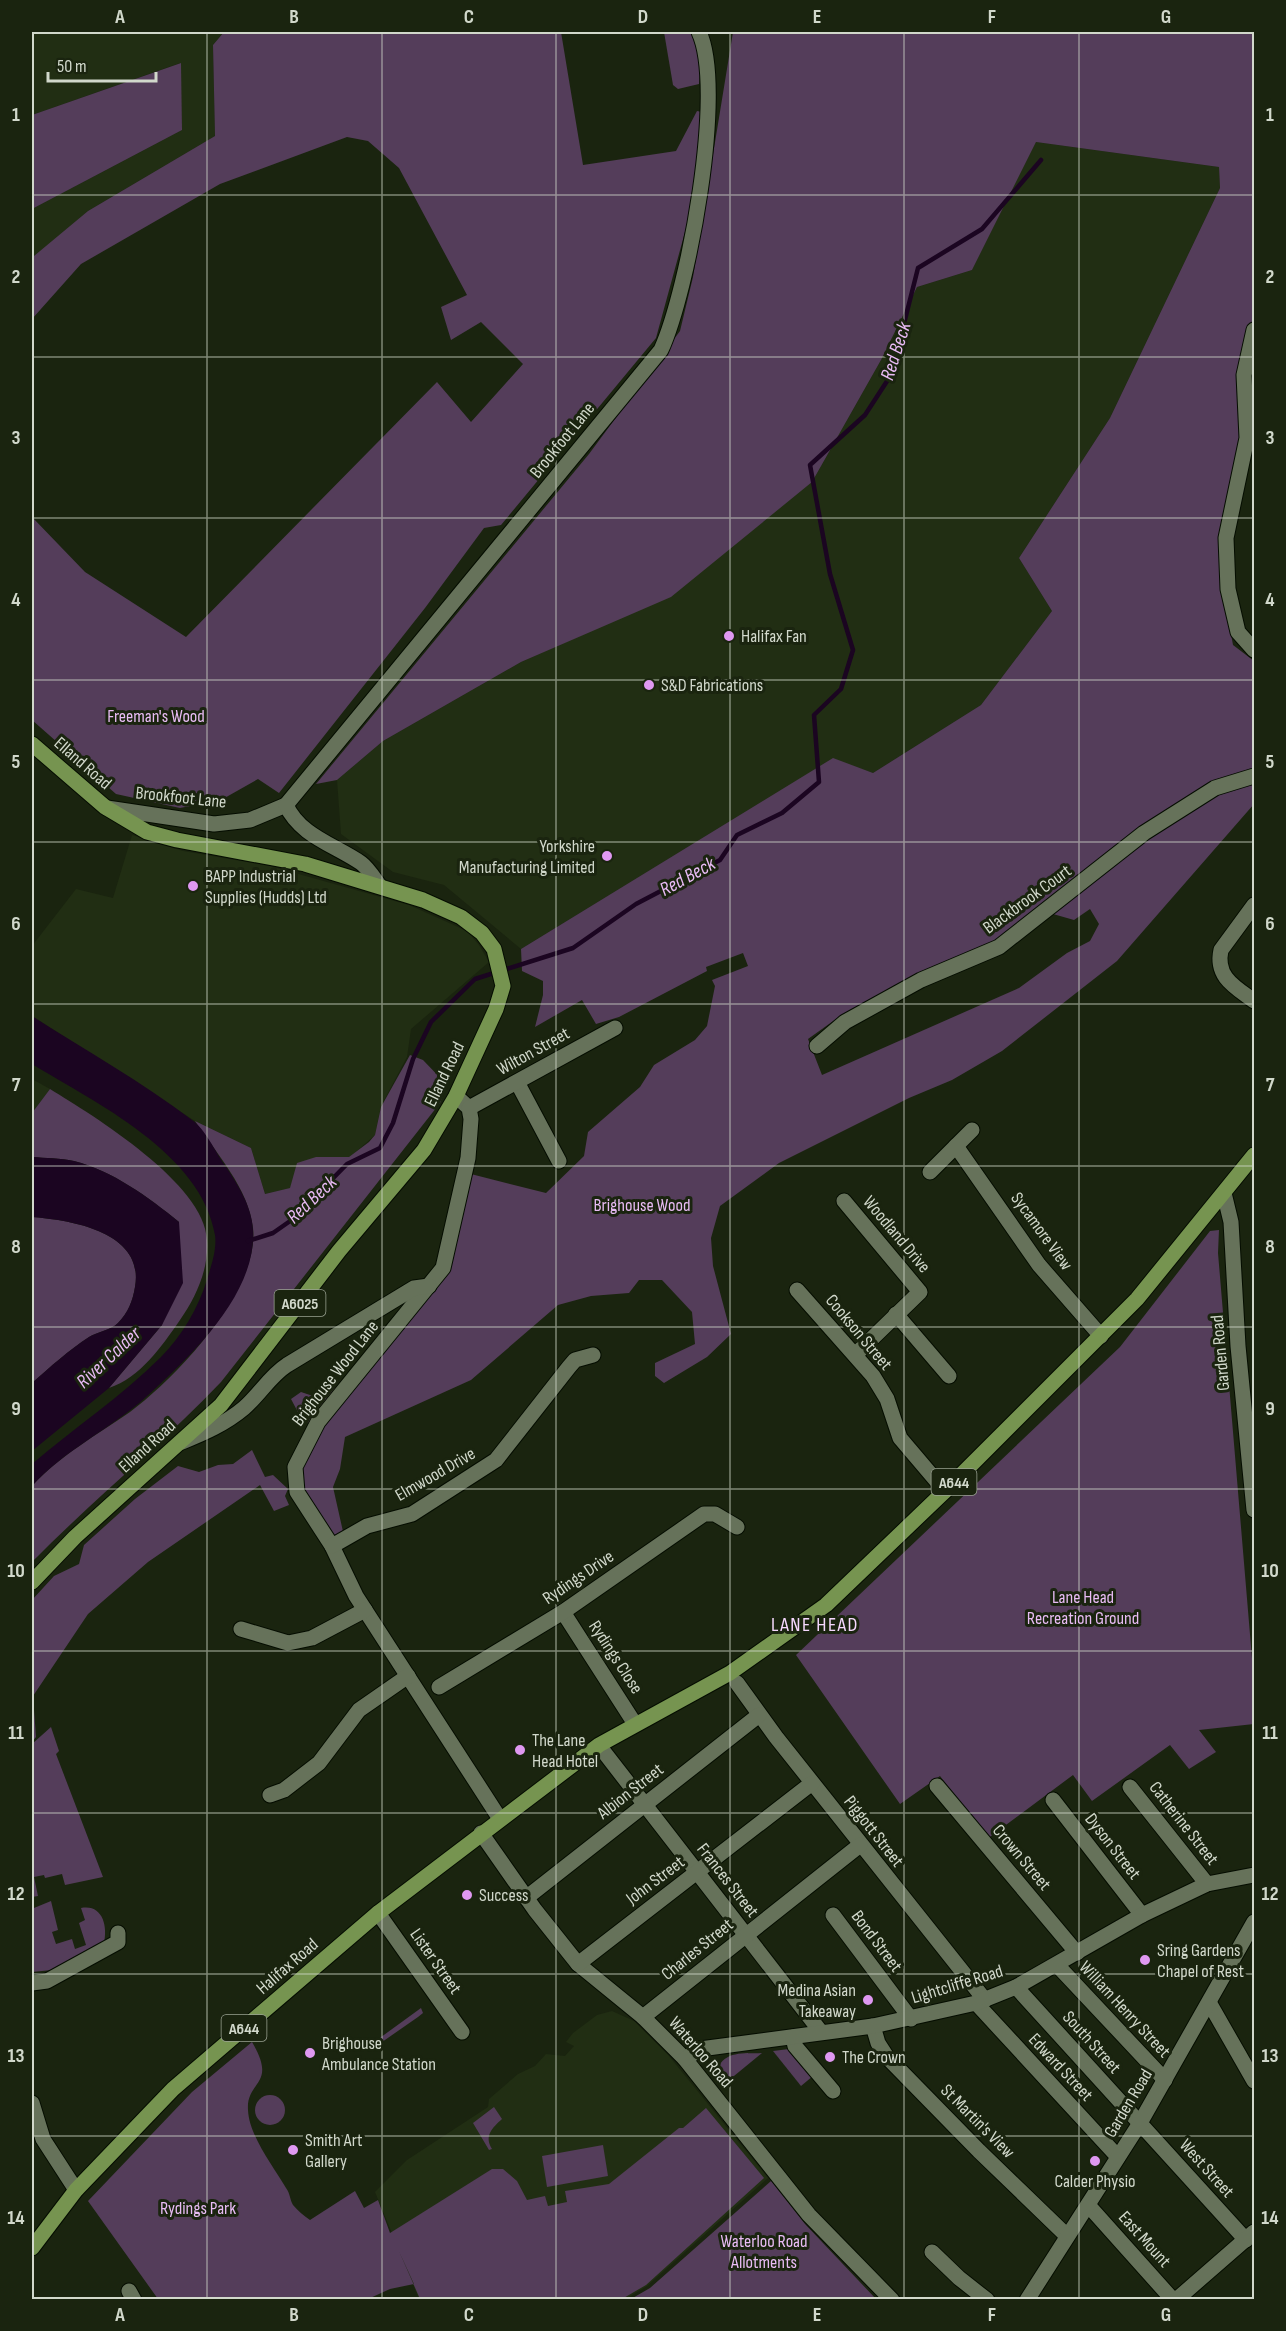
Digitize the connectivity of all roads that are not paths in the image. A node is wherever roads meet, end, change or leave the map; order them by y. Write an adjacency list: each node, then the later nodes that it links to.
1 (699, 32): 6 (street, Brookfoot Lane)
2 (1254, 330): 3 (street)
3 (1254, 650)
4 (32, 744): 7 (main road, Elland Road / A6025)
5 (1254, 776): 12 (street, Blackbrook Court)
6 (286, 805): 7 (street, Brookfoot Lane); 8 (street)
7 (105, 807): 8 (main road, Elland Road / A6025)
8 (379, 885): 14 (main road, Elland Road / A6025)
9 (1254, 905): 10 (street)
10 (1254, 1001)
11 (615, 1028): 13 (street, Wilton Street)
12 (817, 1046)
13 (517, 1082): 15 (street, Wilton Street); 19 (street)
14 (456, 1096): 15 (street); 30 (main road, Elland Road / A6025)
15 (469, 1108): 23 (street, Brighouse Wood Lane)
16 (972, 1130): 17 (street)
17 (956, 1146): 20 (street); 26 (street, Sycamore View)
18 (1254, 1155): 21 (main road, A644)
19 (559, 1161)
20 (930, 1172)
21 (1224, 1193): 26 (main road, A644); 32 (street, Garden Road)
22 (844, 1201): 25 (street, Woodland Drive)
23 (429, 1286): 30 (street); 34 (street, Brighouse Wood Lane)
24 (797, 1290): 27 (street, Cookson Street)
25 (896, 1314): 27 (street); 29 (street)
26 (1101, 1335): 31 (main road, A644)
27 (856, 1353): 31 (street, Cookson Street)
28 (593, 1355): 34 (street, Elmwood Drive)
29 (949, 1376)
30 (182, 1442): 35 (main road, Elland Road / A6025)
31 (945, 1491): 43 (main road, A644)
32 (1254, 1510)
33 (737, 1527): 37 (street, Rydings Drive)
34 (332, 1546): 36 (street, Brighouse Wood Lane)
35 (32, 1582)
36 (365, 1610): 38 (street); 39 (street, Brighouse Wood Lane)
37 (563, 1612): 41 (street, Rydings Drive); 43 (street, Rydings Close)
38 (242, 1629)
39 (408, 1676): 48 (street); 51 (street, Brighouse Wood Lane)
40 (737, 1683): 42 (street, Piggott Street)
41 (439, 1687)
42 (759, 1715): 45 (street, Piggott Street); 50 (street, Albion Street)
43 (635, 1724): 44 (main road, A644)
44 (601, 1748): 50 (street, Frances Street); 51 (main road, Halifax Road / A644)
45 (812, 1783): 53 (street, Piggott Street); 54 (street, John Street)
46 (937, 1785): 64 (street, Crown Street)
47 (1130, 1787): 56 (street, Catherine Street)
48 (270, 1795)
49 (1053, 1800): 59 (street, Dyson Street)
50 (644, 1804): 54 (street, Frances Street); 57 (street, Albion Street)
51 (500, 1819): 52 (main road, Halifax Road / A644)
52 (481, 1833): 57 (street, Waterloo Road); 58 (main road, Halifax Road / A644)
53 (860, 1845): 63 (street, Charles Street); 69 (street, Piggott Street)
54 (697, 1872): 63 (street, Frances Street); 65 (street, John Street)
55 (1254, 1875): 56 (street, Lightcliffe Road)
56 (1207, 1884): 59 (street, Lightcliffe Road)
57 (526, 1898): 65 (street, Waterloo Road)
58 (378, 1913): 74 (street, Lister Street); 84 (main road, Halifax Road / A644)
59 (1142, 1915): 64 (street, Lightcliffe Road)
60 (833, 1916): 72 (street, Bond Street)
61 (1254, 1922): 70 (street, Garden Road)
62 (118, 1933): 67 (street)
63 (745, 1935): 71 (street, Charles Street); 75 (street, Frances Street)
64 (1077, 1953): 66 (street, Lightcliffe Road)
65 (578, 1964): 71 (street, Waterloo Road)
66 (1057, 1965): 68 (street, Lightcliffe Road); 78 (street, William Henry Street)
67 (32, 1983)
68 (1016, 1987): 69 (street, Lightcliffe Road); 82 (street, South Street)
69 (980, 2002): 72 (street, Lightcliffe Road); 83 (street, Edward Street)
70 (1210, 2004): 78 (street, Garden Road); 79 (street)
71 (643, 2017): 77 (street, Waterloo Road)
72 (911, 2019): 73 (street, Lightcliffe Road)
73 (873, 2026): 75 (street, Lightcliffe Road); 86 (street, St Martin's View)
74 (462, 2032)
75 (820, 2032): 76 (street, Lightcliffe Road)
76 (793, 2037): 77 (street, Lightcliffe Road); 80 (street)
77 (685, 2059): 90 (street, Waterloo Road)
78 (1165, 2080): 82 (street, Garden Road)
79 (1254, 2081)
80 (834, 2091)
81 (32, 2103): 84 (street)
82 (1140, 2123): 83 (street, Garden Road); 87 (street, West Street)
83 (1118, 2157): 85 (street, Garden Road)
84 (76, 2190): 88 (main road, Halifax Road / A644)
85 (1088, 2205): 86 (street, Garden Road); 93 (street, East Mount)
86 (1067, 2236): 92 (street, Garden Road)
87 (1250, 2236): 93 (street)
88 (32, 2248)
89 (932, 2252): 91 (street)
90 (892, 2300)
91 (987, 2300)
92 (1027, 2300)
93 (1174, 2300)

